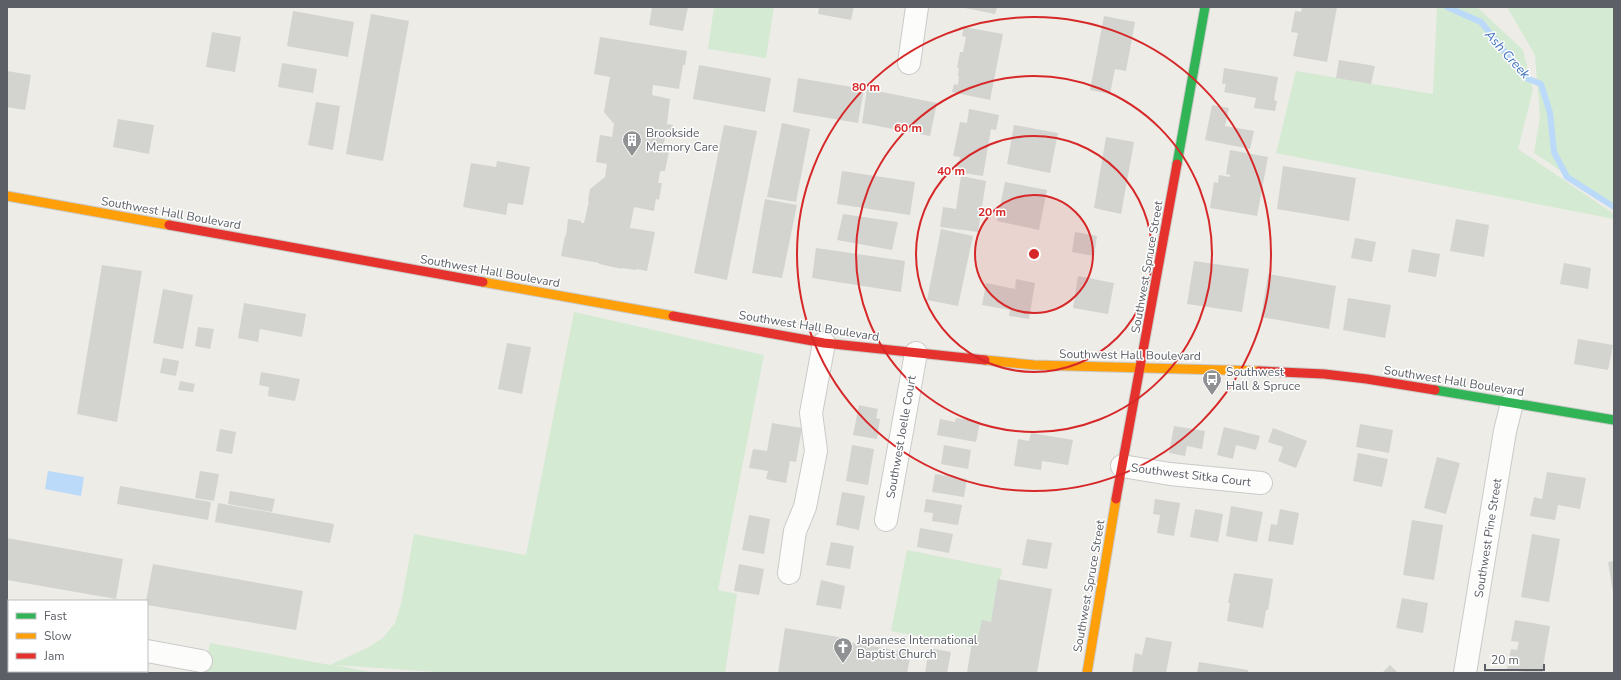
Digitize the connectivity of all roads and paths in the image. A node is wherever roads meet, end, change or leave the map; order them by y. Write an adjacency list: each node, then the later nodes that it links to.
1 (917, 7): 3 (street)
2 (1205, 7): 7 (main road, Southwest Spruce Street)
3 (909, 63)
4 (7, 196): 5 (main road, Southwest Hall Boulevard)
5 (824, 343): 6 (main road, Southwest Hall Boulevard); 13 (street)
6 (916, 353): 7 (main road, Southwest Hall Boulevard); 12 (street, Southwest Joelle Court)
7 (1141, 368): 8 (main road, Southwest Hall Boulevard); 10 (main road, Southwest Spruce Street)
8 (1512, 403): 9 (main road, Southwest Hall Boulevard); 17 (street, Southwest Pine Street)
9 (1614, 420)
10 (1122, 466): 11 (street, Southwest Sitka Court); 16 (main road, Southwest Spruce Street)
11 (1261, 483)
12 (886, 520)
13 (789, 574)
14 (148, 651): 15 (street)
15 (201, 661)
16 (1087, 673)
17 (1465, 673)

